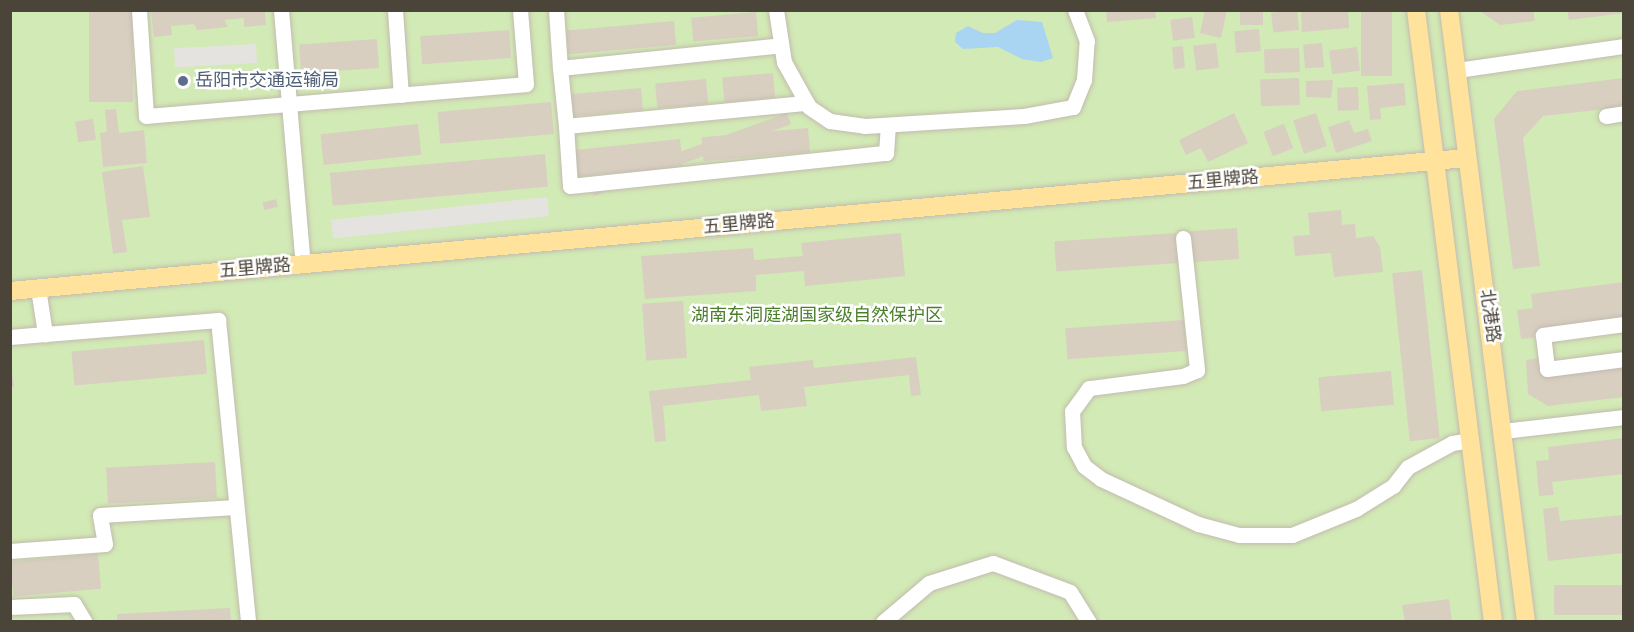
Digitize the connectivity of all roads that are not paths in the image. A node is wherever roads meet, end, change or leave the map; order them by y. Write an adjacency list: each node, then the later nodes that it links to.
1 (139, 10): 16 (street)
2 (281, 10): 16 (street)
3 (395, 10): 14 (street)
4 (520, 10): 14 (street)
5 (556, 10): 12 (street)
6 (776, 10): 10 (street)
7 (1075, 10): 19 (street)
8 (1416, 10): 22 (main road, 北港路)
9 (1449, 10): 13 (main road, 北港路)
10 (781, 45): 12 (street); 15 (street)
11 (1623, 46): 13 (street)
12 (560, 68): 20 (street)
13 (1457, 70): 21 (main road, 北港路)
14 (401, 95): 16 (street)
15 (807, 103): 19 (street); 20 (street)
16 (287, 104): 24 (street)
17 (1623, 114): 18 (street)
18 (1606, 116)
19 (888, 125): 20 (street)
20 (566, 126)
21 (1467, 152): 22 (main road, 五里牌路); 33 (main road, 北港路)
22 (1435, 156): 24 (main road, 五里牌路); 26 (main road, 五里牌路); 34 (main road, 北港路)
23 (1183, 237): 34 (street)
24 (302, 253): 25 (main road, 五里牌路)
25 (10, 279)
26 (38, 288): 27 (main road, 五里牌路); 29 (street)
27 (10, 291)
28 (1623, 324): 31 (street)
29 (45, 334): 30 (street); 35 (street)
30 (10, 337)
31 (1623, 359)
32 (1623, 417): 33 (street)
33 (1503, 430): 43 (main road, 北港路)
34 (1472, 440): 42 (main road, 北港路)
35 (236, 507): 36 (street); 39 (street)
36 (10, 551)
37 (10, 607): 38 (street)
38 (85, 621)
39 (248, 621)
40 (883, 621): 41 (street)
41 (1089, 621)
42 (1493, 621)
43 (1526, 621)

